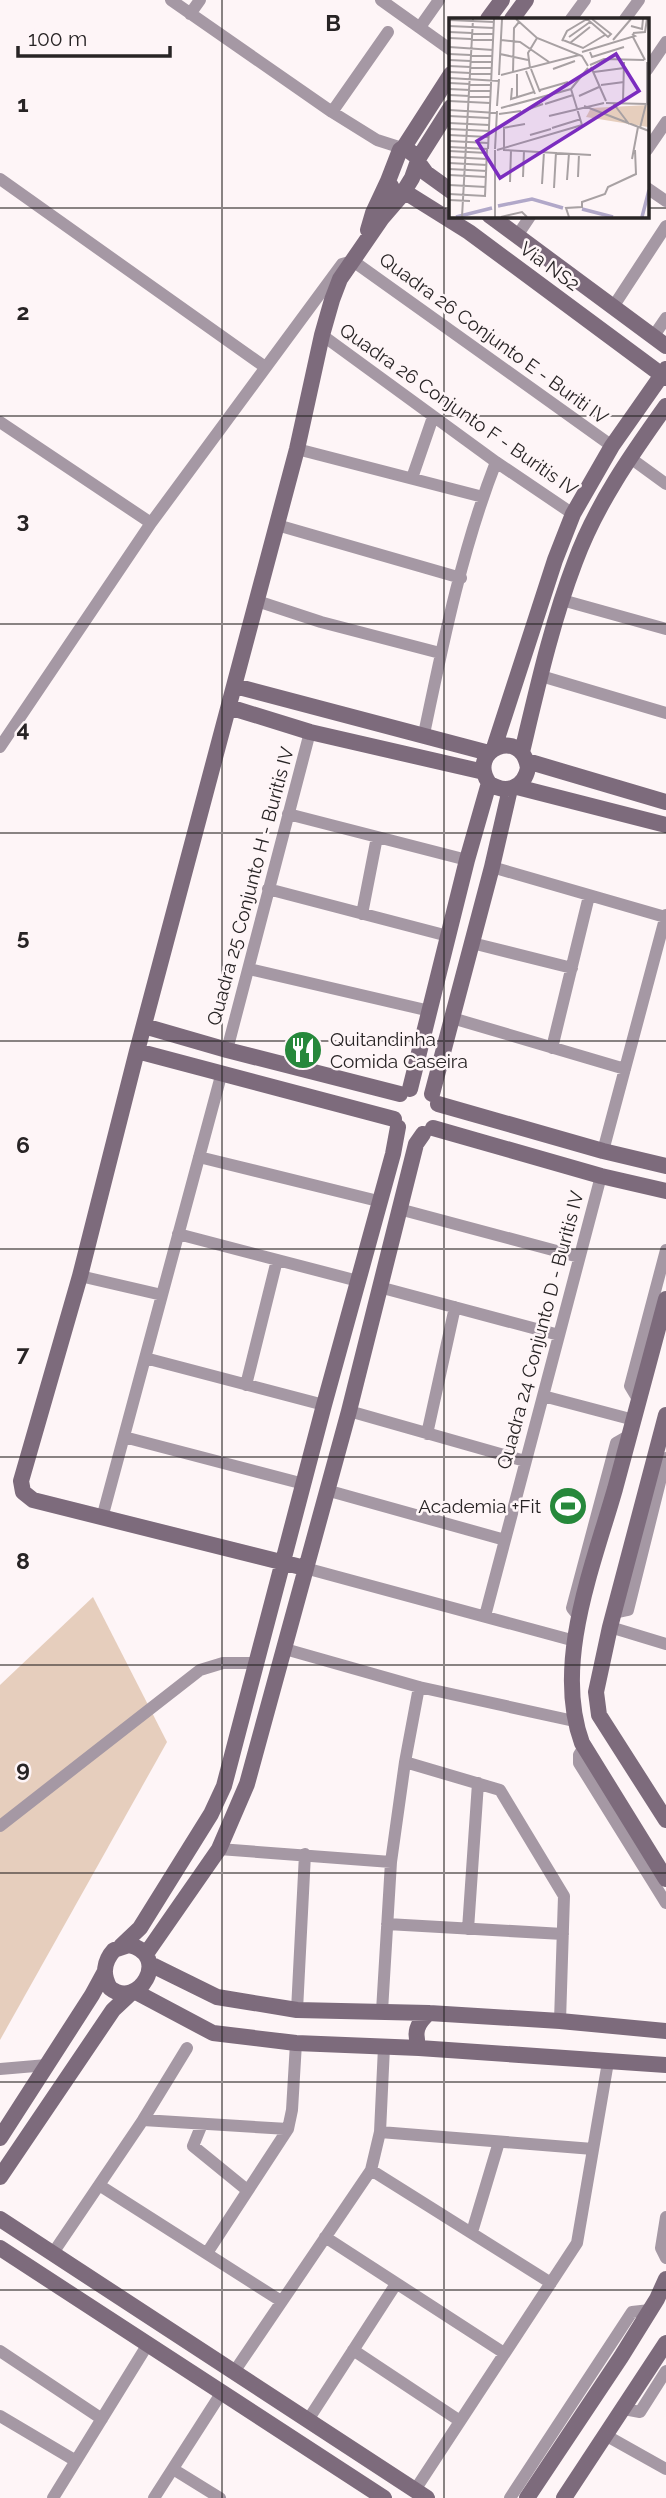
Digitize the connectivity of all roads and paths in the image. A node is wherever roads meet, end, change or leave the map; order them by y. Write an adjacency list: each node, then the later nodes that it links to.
1 (171, 0): 9 (street)
2 (200, 0): 9 (street)
3 (383, 0): 14 (street)
4 (439, 0): 14 (street)
5 (502, 0): 10 (street)
6 (526, 0): 11 (street)
7 (585, 0): 12 (street)
8 (639, 0): 13 (street)
9 (190, 14): 21 (street)
10 (489, 18)
11 (513, 18)
12 (572, 18)
13 (626, 18)
14 (420, 27): 17 (street)
15 (388, 33): 21 (street)
16 (666, 42): 18 (street)
17 (449, 49)
18 (648, 69)
19 (449, 77): 24 (street)
20 (449, 110): 26 (street)
21 (332, 113): 23 (street)
22 (666, 122): 25 (street)
23 (377, 140): 24 (street); 27 (street)
24 (403, 148): 26 (street); 27 (street)
25 (648, 149)
26 (418, 160): 31 (street); 32 (street)
27 (394, 163): 29 (street)
28 (0, 179): 44 (street)
29 (388, 181): 32 (street, Via NS2); 38 (street)
30 (648, 189): 33 (street)
31 (449, 190)
32 (403, 194): 38 (street); 45 (street, Via NS2)
33 (666, 201)
34 (492, 217): 37 (street, Via NS2)
35 (530, 217): 37 (street)
36 (666, 226): 40 (street)
37 (517, 236): 40 (street, Via NS2)
38 (364, 246): 39 (street)
39 (354, 261): 42 (street); 44 (street); 49 (street, Quadra 26 Conjunto E - Buriti IV)
40 (613, 307): 43 (street, Via NS2)
41 (666, 318): 43 (street)
42 (322, 335): 47 (street, Quadra 26 Conjunto F - Buritis IV); 50 (street)
43 (659, 342)
44 (265, 366): 57 (street)
45 (665, 374): 49 (street)
46 (666, 406): 51 (street)
47 (433, 417): 52 (street, Quadra 26 Conjunto F - Buritis IV); 53 (street)
48 (0, 422): 57 (street)
49 (612, 446): 56 (street)
50 (297, 449): 53 (street); 58 (street)
51 (629, 457): 54 (street); 60 (street)
52 (496, 463): 55 (street); 56 (street, Quadra 26 Conjunto F - Buritis IV)
53 (412, 478): 55 (street)
54 (666, 484)
55 (482, 497): 59 (street)
56 (573, 514): 71 (street)
57 (151, 523): 70 (street)
58 (277, 525): 59 (street); 61 (street)
59 (461, 578): 63 (street)
60 (562, 600): 62 (street); 64 (street)
61 (257, 601): 63 (street); 65 (street)
62 (666, 629)
63 (440, 653): 69 (street)
64 (541, 676): 67 (street); 72 (street)
65 (235, 685): 66 (street); 69 (street)
66 (229, 707): 68 (street); 91 (street)
67 (666, 713)
68 (310, 732): 73 (street); 76 (street, Quadra 25 Conjunto H - Buritis IV)
69 (424, 734): 71 (street)
70 (0, 747)
71 (492, 750): 72 (street); 73 (street)
72 (524, 756): 74 (street); 75 (street)
73 (487, 778): 74 (street); 79 (street)
74 (513, 788): 77 (street); 80 (street)
75 (666, 802)
76 (288, 814): 78 (street); 81 (street, Quadra 25 Conjunto H - Buritis IV)
77 (666, 825)
78 (377, 837): 79 (street); 83 (street)
79 (467, 860): 85 (street)
80 (492, 867): 82 (street); 86 (street)
81 (268, 889): 83 (street); 88 (street, Quadra 25 Conjunto H - Buritis IV)
82 (589, 895): 84 (street); 87 (street)
83 (362, 914): 85 (street)
84 (666, 916): 95 (street)
85 (448, 936): 89 (street)
86 (472, 943): 87 (street); 90 (street)
87 (572, 968): 92 (street)
88 (248, 969): 89 (street); 93 (street, Quadra 25 Conjunto H - Buritis IV)
89 (430, 1011): 97 (street)
90 (452, 1018): 92 (street); 98 (street)
91 (144, 1026): 93 (street); 94 (street)
92 (552, 1048): 95 (street)
93 (227, 1050): 97 (street)
94 (137, 1051): 96 (street); 112 (street)
95 (625, 1069): 101 (street)
96 (222, 1072): 99 (street); 102 (street)
97 (405, 1092): 98 (street); 99 (street)
98 (435, 1099): 100 (street); 101 (street)
99 (396, 1123): 100 (street); 106 (street)
100 (428, 1131): 104 (street); 107 (street)
101 (603, 1151): 103 (street)
102 (199, 1157): 106 (street); 108 (street)
103 (666, 1166)
104 (601, 1175): 105 (street); 110 (street, Quadra 24 Conjunto D - Buritis IV)
105 (666, 1191)
106 (378, 1201): 113 (street)
107 (399, 1209): 110 (street); 114 (street)
108 (178, 1234): 111 (street); 115 (street)
109 (666, 1250): 122 (street)
110 (579, 1257): 118 (street, Quadra 24 Conjunto D - Buritis IV)
111 (278, 1260): 113 (street); 120 (street)
112 (79, 1276): 115 (street); 134 (street)
113 (358, 1281): 123 (street)
114 (379, 1287): 117 (street); 124 (street)
115 (162, 1295): 119 (street)
116 (666, 1303): 122 (street)
117 (455, 1307): 118 (street); 126 (street)
118 (559, 1335): 121 (street, Quadra 24 Conjunto D - Buritis IV)
119 (145, 1358): 120 (street); 127 (street)
120 (246, 1385): 123 (street)
121 (542, 1396): 125 (street); 129 (street, Quadra 24 Conjunto D - Buritis IV)
122 (639, 1401): 125 (street)
123 (324, 1405): 130 (street)
124 (349, 1411): 126 (street); 132 (street)
125 (632, 1428): 131 (street); 139 (street)
126 (428, 1434): 129 (street)
127 (124, 1437): 130 (street); 134 (street)
128 (664, 1438): 133 (street); 140 (street)
129 (526, 1461): 135 (street, Quadra 24 Conjunto D - Buritis IV)
130 (304, 1484): 136 (street)
131 (616, 1486): 133 (street); 139 (street)
132 (326, 1490): 135 (street); 137 (street)
133 (646, 1491): 140 (street)
134 (102, 1518): 136 (street)
135 (505, 1540): 138 (street, Quadra 24 Conjunto D - Buritis IV)
136 (283, 1561): 137 (street); 144 (street)
137 (305, 1568): 138 (street); 143 (street)
138 (485, 1616): 141 (street)
139 (579, 1618): 141 (street)
140 (612, 1620): 142 (street); 150 (street)
141 (575, 1641): 146 (street)
142 (666, 1644)
143 (285, 1649): 145 (street); 152 (street)
144 (255, 1663): 151 (street); 160 (street)
145 (419, 1687): 146 (street); 148 (street)
146 (574, 1721): 147 (street)
147 (584, 1747): 155 (street); 156 (street)
148 (405, 1762): 149 (street); 154 (street)
149 (478, 1783): 158 (street); 159 (street)
150 (666, 1820)
151 (0, 1826)
152 (219, 1849): 153 (street); 161 (street)
153 (305, 1854): 154 (street); 164 (street)
154 (391, 1862): 157 (street)
155 (666, 1879)
156 (666, 1903)
157 (387, 1924): 158 (street); 165 (street)
158 (468, 1929): 159 (street)
159 (563, 1934): 167 (street)
160 (121, 1946): 161 (street); 162 (street)
161 (148, 1959): 163 (street); 164 (street)
162 (104, 1973): 163 (street); 174 (street)
163 (132, 1993): 169 (street); 185 (street)
164 (297, 2010): 165 (street)
165 (382, 2011): 166 (street)
166 (429, 2013): 167 (street); 172 (street)
167 (560, 2021): 168 (street)
168 (666, 2031)
169 (296, 2043): 170 (street); 179 (street)
170 (384, 2047): 172 (street); 180 (street)
171 (187, 2048): 177 (street)
172 (419, 2048): 173 (street)
173 (608, 2062): 175 (street); 183 (street)
174 (47, 2065): 176 (street); 181 (street)
175 (666, 2065)
176 (2, 2067)
177 (143, 2120): 178 (street); 186 (street)
178 (202, 2124): 179 (street); 187 (street)
179 (288, 2129): 187 (street)
180 (380, 2132): 182 (street); 184 (street)
181 (0, 2138)
182 (499, 2142): 183 (street); 190 (street)
183 (593, 2149): 197 (street)
184 (370, 2170): 190 (street); 191 (street)
185 (0, 2177)
186 (99, 2185): 193 (street); 194 (street)
187 (247, 2190): 194 (street)
188 (666, 2217): 195 (street)
189 (0, 2219): 193 (street)
190 (472, 2232): 197 (street)
191 (324, 2237): 198 (street); 199 (street)
192 (0, 2248): 202 (street)
193 (53, 2253): 207 (street)
194 (206, 2253): 199 (street)
195 (666, 2258)
196 (666, 2279): 200 (street)
197 (551, 2283): 205 (street)
198 (396, 2284): 203 (street); 205 (street)
199 (282, 2301): 207 (street)
200 (650, 2310): 224 (street); 225 (street)
201 (666, 2343): 209 (street)
202 (148, 2344): 208 (street); 211 (street)
203 (353, 2350): 212 (street); 213 (street)
204 (0, 2351): 211 (street)
205 (504, 2353): 213 (street)
206 (666, 2371): 209 (street)
207 (234, 2372): 212 (street)
208 (222, 2392): 216 (street); 223 (street)
209 (624, 2409): 214 (street)
210 (0, 2416): 215 (street)
211 (102, 2419): 215 (street)
212 (308, 2420): 218 (street)
213 (460, 2421): 218 (street)
214 (607, 2435): 217 (street); 219 (street)
215 (76, 2461): 220 (street)
216 (173, 2469): 221 (street); 222 (street)
217 (666, 2469)
218 (421, 2494)
219 (571, 2496)
220 (53, 2498)
221 (153, 2498)
222 (220, 2498)
223 (384, 2498)
224 (510, 2498)
225 (527, 2498)

